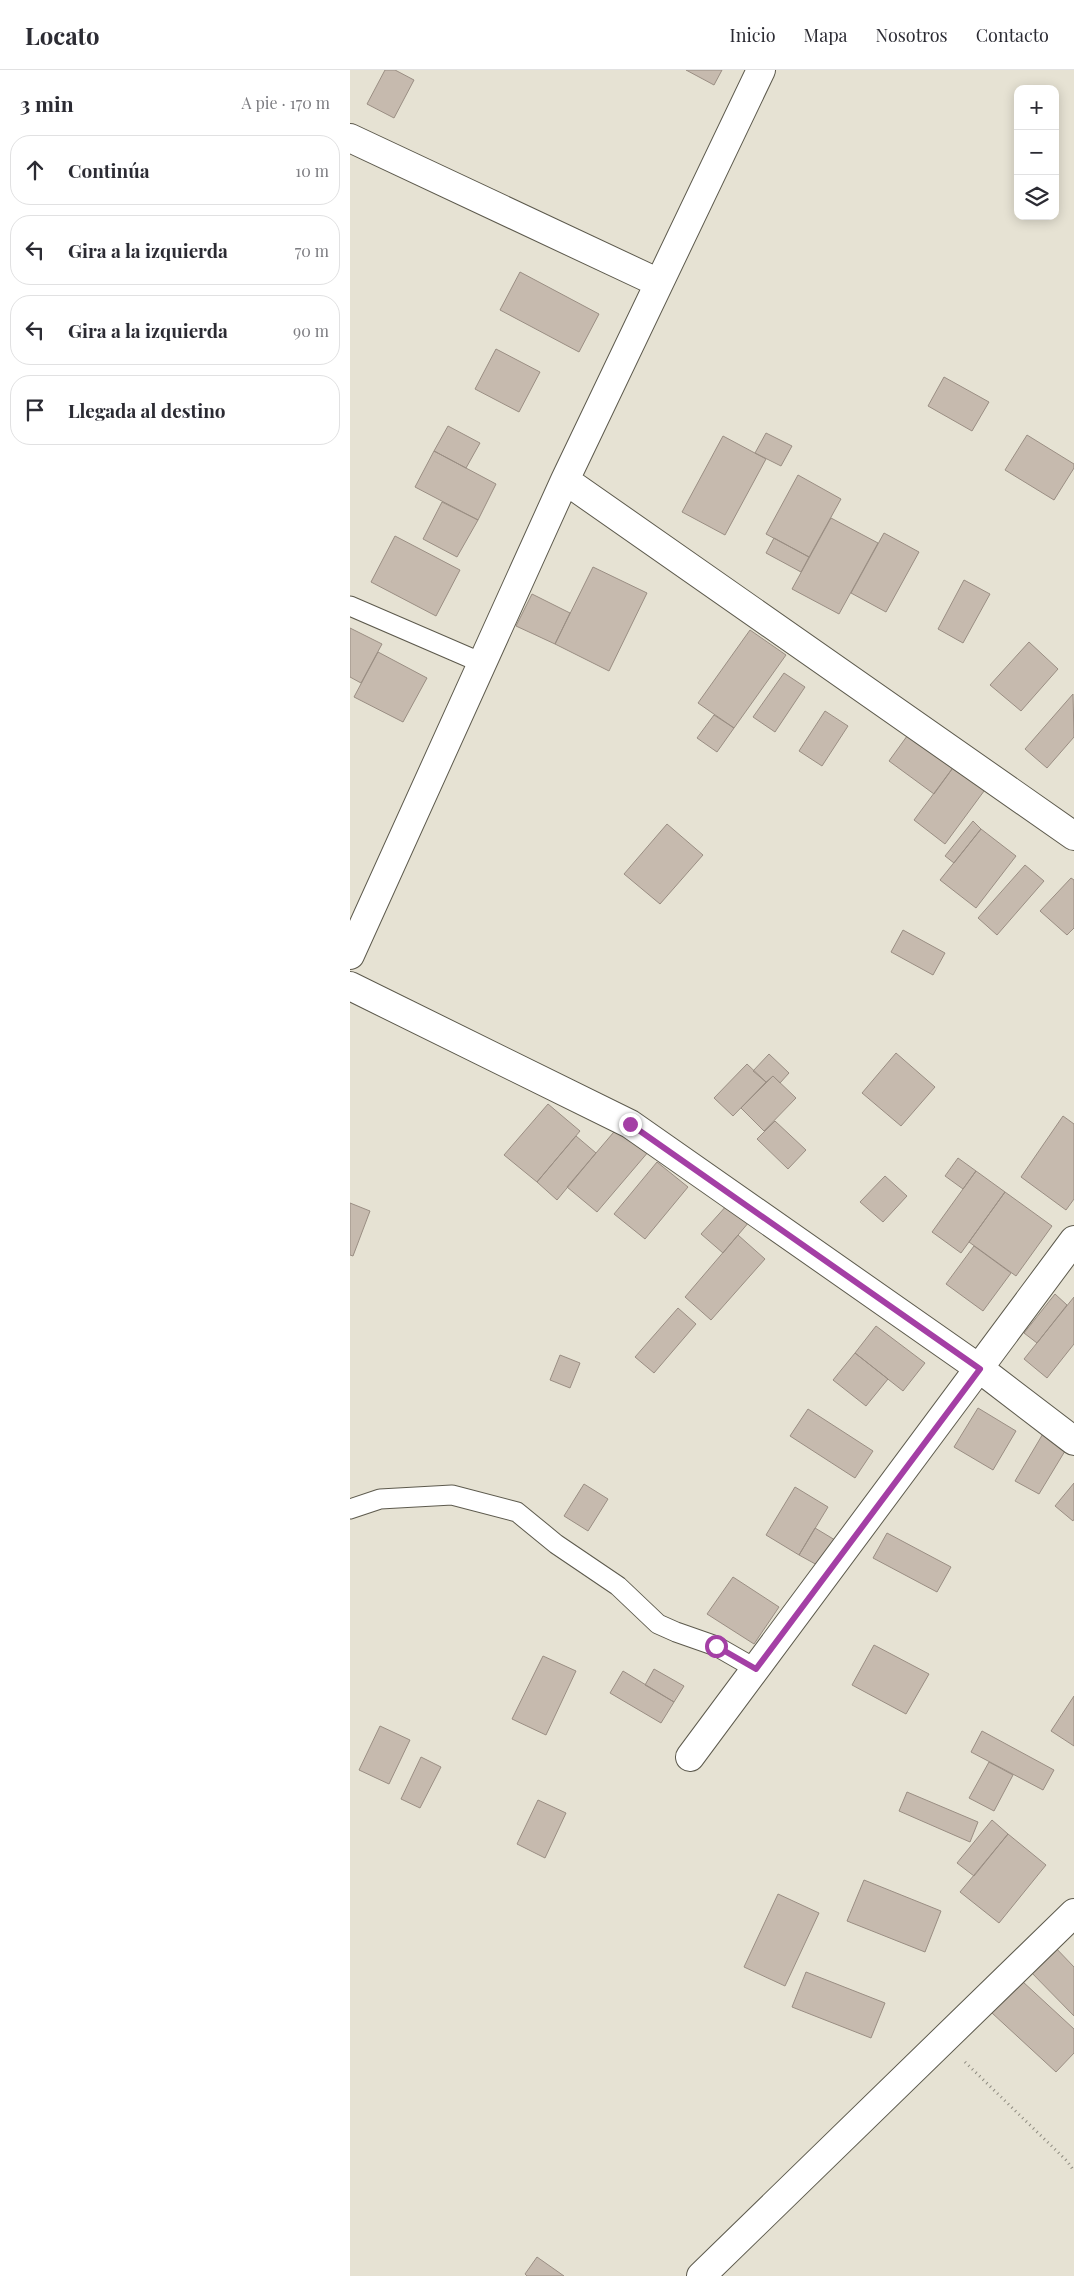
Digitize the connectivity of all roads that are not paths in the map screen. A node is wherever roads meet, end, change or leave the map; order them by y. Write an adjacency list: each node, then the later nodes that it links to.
1 (761, 70): 3 (street)
2 (350, 138): 3 (street)
3 (659, 284): 4 (street)
4 (565, 480): 6 (street); 7 (street)
5 (350, 606): 6 (lane)
6 (482, 663): 8 (street)
7 (1074, 836)
8 (350, 955)
9 (350, 986): 11 (street)
10 (1074, 1240): 11 (street)
11 (980, 1369): 12 (street); 14 (street)
12 (1074, 1441)
13 (350, 1509): 14 (lane)
14 (756, 1669): 15 (street)
15 (690, 1757)
16 (1074, 1913): 17 (street)
17 (701, 2276)

